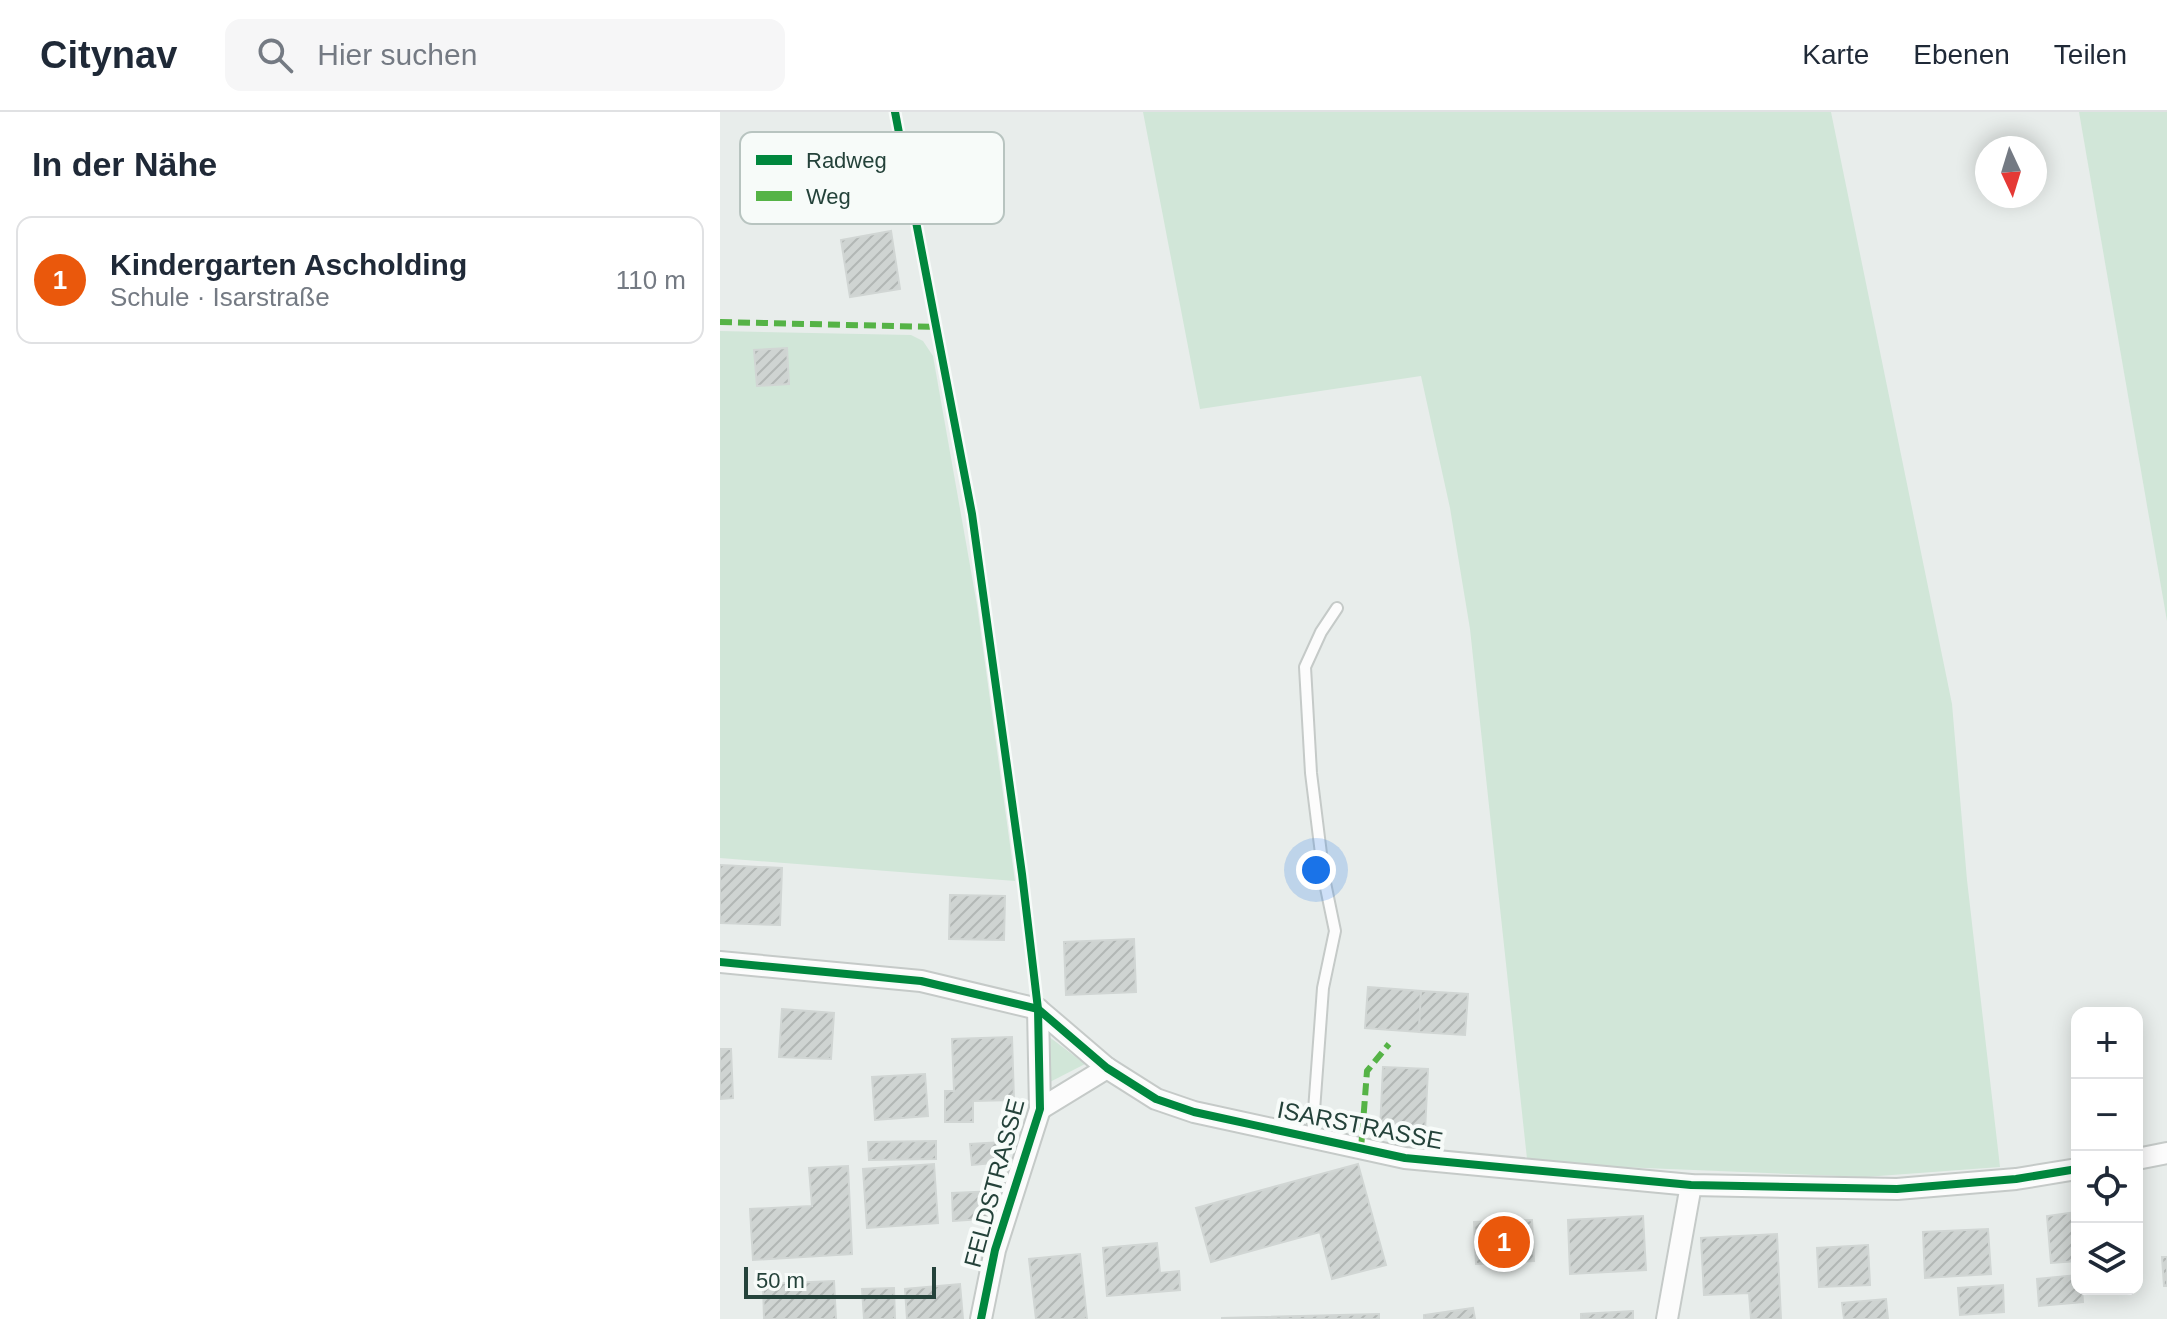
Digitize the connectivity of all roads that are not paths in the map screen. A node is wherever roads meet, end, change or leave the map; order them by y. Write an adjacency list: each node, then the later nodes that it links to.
1 (1337, 608): 6 (lane)
2 (720, 962): 3 (street, ISARSTRASSE)
3 (1038, 1009): 4 (street, ISARSTRASSE); 5 (street, FELDSTRASSE)
4 (1107, 1068): 5 (street, FELDSTRASSE); 6 (street, ISARSTRASSE)
5 (1040, 1109): 11 (street, FELDSTRASSE)
6 (1312, 1138): 10 (street, ISARSTRASSE)
7 (2167, 1153): 8 (street)
8 (2143, 1158)
9 (2071, 1170): 10 (street, ISARSTRASSE)
10 (1691, 1185): 12 (street)
11 (981, 1319)
12 (1667, 1319)

